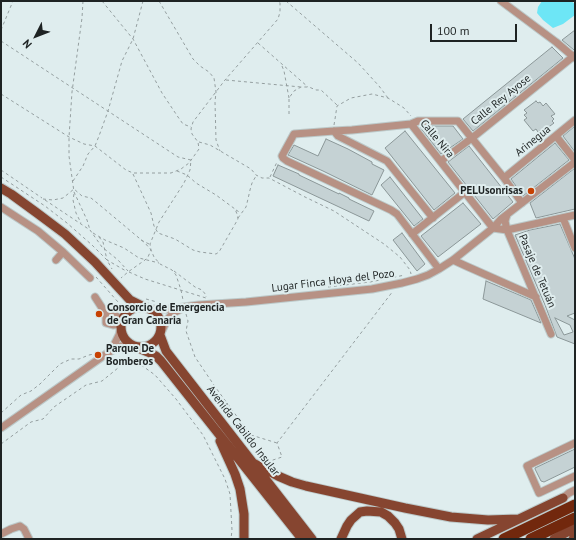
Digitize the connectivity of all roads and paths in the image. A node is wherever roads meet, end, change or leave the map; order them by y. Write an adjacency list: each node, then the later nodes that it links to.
1 (13, 1): 9 (path)
2 (83, 1): 17 (path)
3 (102, 1): 10 (path)
4 (143, 1): 10 (path)
5 (159, 1): 20 (path)
6 (279, 1): 12 (path)
7 (286, 1): 23 (path)
8 (501, 1): 13 (street)
9 (1, 30)
10 (133, 40): 25 (path); 29 (path)
11 (1, 41): 17 (path)
12 (257, 43): 14 (path); 15 (path)
13 (574, 56): 33 (street, Calle Rey Ayose)
14 (281, 64): 16 (path); 19 (path)
15 (225, 80): 16 (path); 20 (path)
16 (287, 86): 18 (path); 22 (path)
17 (72, 87): 25 (path); 32 (path)
18 (301, 87): 19 (path); 22 (path)
19 (309, 87): 24 (path)
20 (216, 92): 29 (path); 36 (path)
21 (1, 94): 32 (path)
22 (289, 98): 26 (path)
23 (388, 98): 24 (path); 28 (path)
24 (337, 106): 30 (path)
25 (108, 111): 35 (path); 38 (path)
26 (289, 114)
27 (575, 120): 31 (street, Arinegua)
28 (411, 124): 30 (street, Calle Nira); 33 (street); 39 (street, Calle Nira)
29 (191, 127): 34 (path)
30 (334, 131): 37 (street, Calle Nira); 61 (street)
31 (556, 136): 40 (street); 48 (street, Arinegua)
32 (69, 137): 35 (path); 49 (path)
33 (472, 138): 39 (street, Calle Rey Ayose); 48 (street)
34 (198, 142): 36 (path); 38 (path)
35 (94, 146): 43 (path); 49 (path)
36 (220, 151): 44 (path)
37 (282, 156): 47 (path); 70 (street)
38 (191, 160): 42 (path); 45 (path)
39 (441, 161): 53 (street, Calle Nira)
40 (575, 161): 55 (street, Lugar Finca Hoya del Pozo)
41 (1, 170): 54 (path)
42 (176, 171): 43 (path); 45 (path)
43 (133, 173): 67 (path)
44 (256, 175): 47 (path); 58 (path)
45 (187, 176): 57 (path); 67 (path)
46 (1, 177): 79 (path)
47 (270, 178): 89 (path)
48 (504, 178): 55 (street)
49 (73, 181): 51 (path)
50 (1, 188): 90 (main road)
51 (74, 189): 52 (path); 54 (path); 72 (path)
52 (74, 192): 64 (path); 66 (path)
53 (466, 192): 61 (street); 65 (street, Calle Nira)
54 (43, 199): 64 (path)
55 (522, 203): 59 (street, Lugar Finca Hoya del Pozo)
56 (1, 207): 77 (street)
57 (235, 209): 58 (path); 63 (path)
58 (241, 213): 63 (path)
59 (507, 215): 65 (street, Lugar Finca Hoya del Pozo); 68 (street, Pasaje de Tetuán)
60 (575, 215): 62 (street)
61 (432, 218): 70 (street)
62 (563, 218): 68 (street); 74 (street)
63 (238, 219): 67 (path)
64 (81, 224): 66 (path)
65 (493, 228): 68 (street); 81 (street, Lugar Finca Hoya del Pozo)
66 (90, 230): 69 (path)
67 (156, 230): 73 (path)
68 (508, 230): 96 (street, Pasaje de Tetuán)
69 (92, 233): 71 (path); 75 (path)
70 (412, 234): 83 (street)
71 (99, 237): 75 (path); 80 (path)
72 (140, 240): 73 (path); 76 (path)
73 (150, 244): 76 (path)
74 (575, 248)
75 (105, 250): 79 (path); 86 (path)
76 (151, 250): 80 (path); 82 (path)
77 (63, 252): 78 (street); 88 (street)
78 (56, 260)
79 (107, 260): 84 (path); 86 (path)
80 (145, 260): 82 (path); 86 (path)
81 (453, 260): 83 (street, Lugar Finca Hoya del Pozo); 96 (street)
82 (160, 264): 85 (path)
83 (439, 269): 89 (street, Lugar Finca Hoya del Pozo)
84 (112, 270)
85 (172, 270): 93 (path); 95 (path)
86 (128, 272): 90 (path); 93 (path)
87 (405, 275): 92 (path)
88 (90, 278): 102 (path)
89 (414, 280): 91 (street, Lugar Finca Hoya del Pozo)
90 (117, 282): 100 (main road); 102 (main road)
91 (398, 284): 99 (street, Lugar Finca Hoya del Pozo); 112 (path)
92 (324, 287)
93 (181, 290): 95 (path); 99 (path)
94 (95, 298): 101 (street)
95 (206, 298): 97 (path)
96 (536, 298): 103 (street, Pasaje de Tetuán)
97 (201, 299)
98 (160, 304): 100 (path)
99 (183, 304): 100 (street, Lugar Finca Hoya del Pozo); 104 (street, Lugar Finca Hoya del Pozo); 111 (path)
100 (145, 305): 102 (main road); 104 (main road)
101 (106, 314): 102 (street); 102 (street)
102 (121, 320): 105 (main road); 106 (street)
103 (551, 334)
104 (160, 335): 105 (main road); 115 (main road, Avenida Cabildo Insular)
105 (133, 346): 106 (street); 109 (main road, Avenida Cabildo Insular)
106 (109, 352): 110 (street)
107 (94, 354): 108 (path)
108 (1, 413)
109 (213, 426): 128 (main road); 129 (main road, Avenida Cabildo Insular)
110 (1, 428)
111 (251, 435): 112 (path); 112 (path)
112 (277, 443)
113 (575, 443): 116 (street)
114 (1, 444): 127 (path)
115 (253, 463): 122 (main road); 130 (main road, Avenida Cabildo Insular)
116 (575, 476)
117 (575, 490): 119 (street)
118 (575, 493): 119 (street)
119 (563, 498): 122 (main road)
120 (575, 505): 134 (highway)
121 (575, 518): 135 (highway)
122 (519, 519): 133 (main road)
123 (575, 528): 136 (main road)
124 (1, 534): 126 (street)
125 (575, 537): 137 (main road)
126 (29, 539)
127 (231, 539)
128 (244, 539)
129 (302, 539)
130 (312, 539)
131 (341, 539): 132 (main road)
132 (402, 539)
133 (477, 539)
134 (504, 539)
135 (532, 539)
136 (554, 539)
137 (573, 539)

